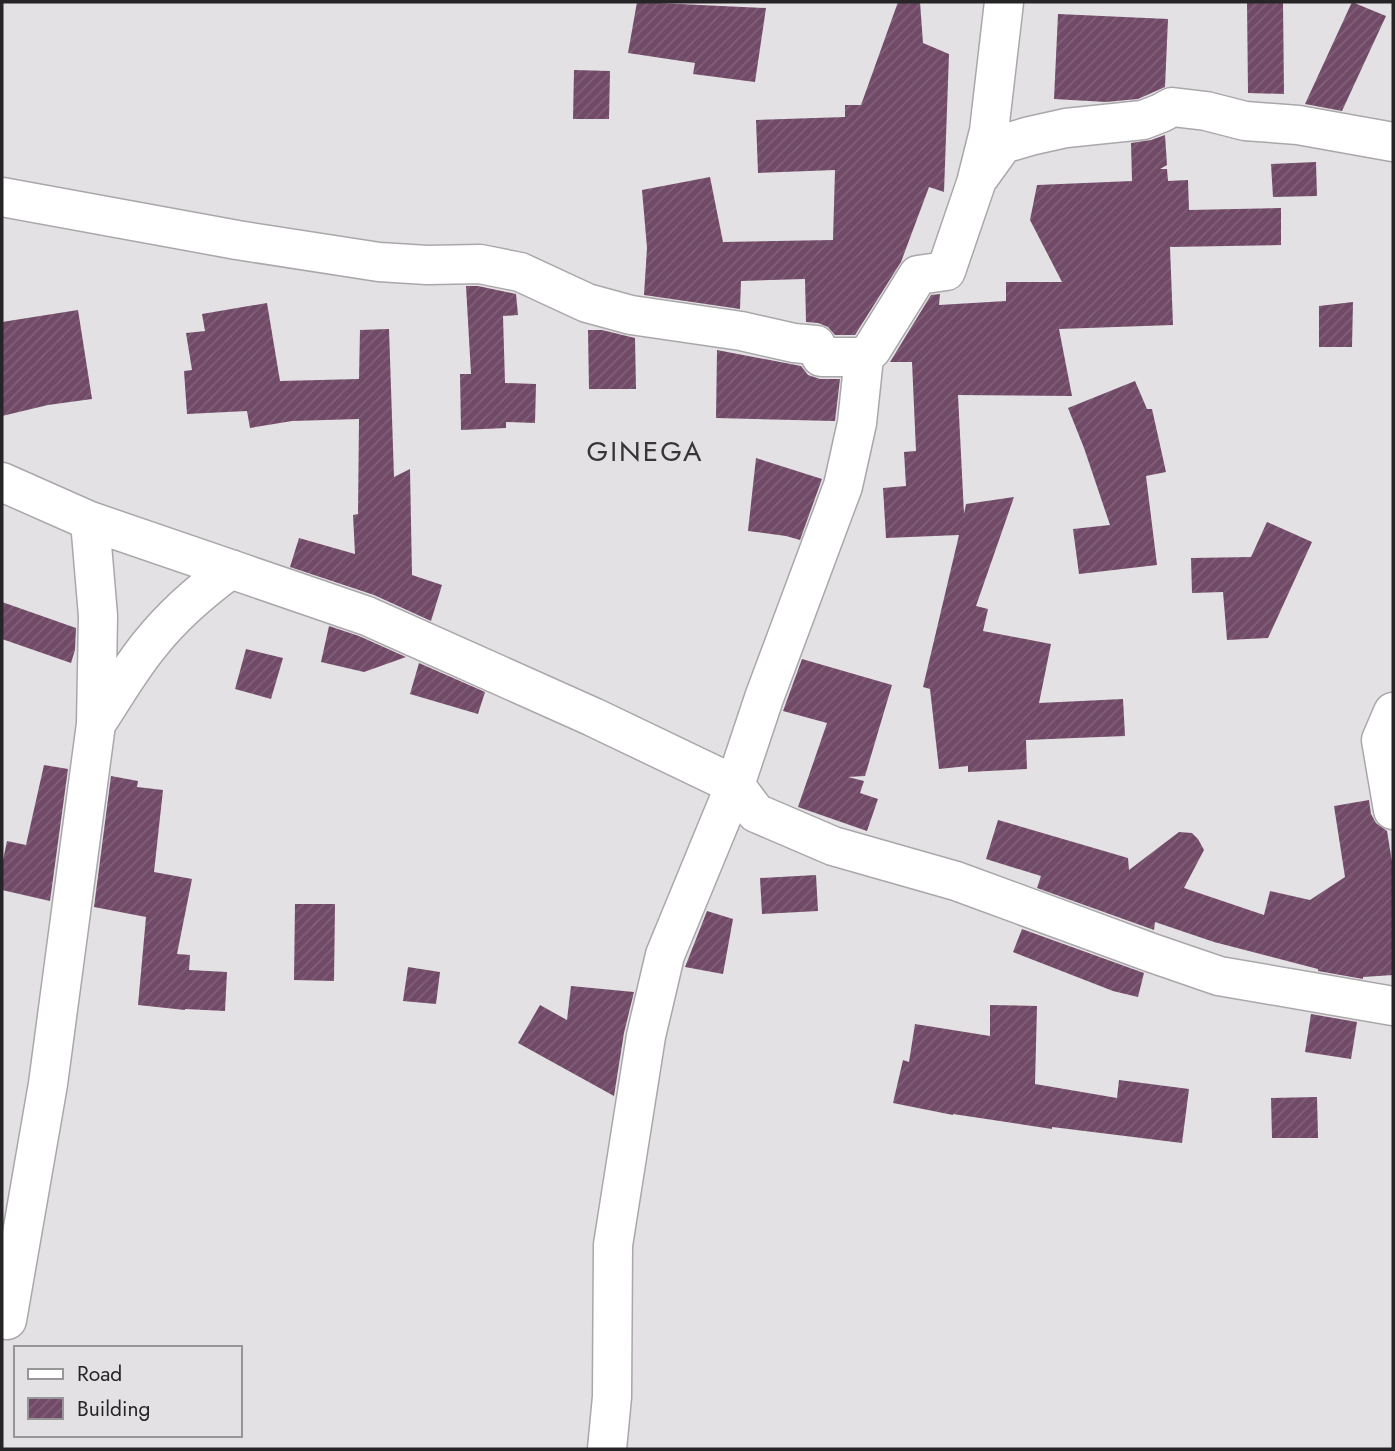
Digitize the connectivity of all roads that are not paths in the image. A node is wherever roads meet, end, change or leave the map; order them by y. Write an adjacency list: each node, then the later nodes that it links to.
1 (1004, 2): 3 (street)
2 (1393, 142): 3 (street)
3 (976, 183): 5 (street)
4 (2, 197): 5 (street)
5 (864, 357): 11 (street)
6 (2, 481): 7 (street)
7 (90, 521): 8 (street); 10 (street)
8 (231, 569): 10 (street); 11 (street)
9 (1393, 712): 12 (street)
10 (96, 724): 14 (street)
11 (735, 785): 13 (street); 15 (street)
12 (1393, 810)
13 (1393, 1006)
14 (7, 1320)
15 (607, 1449)

